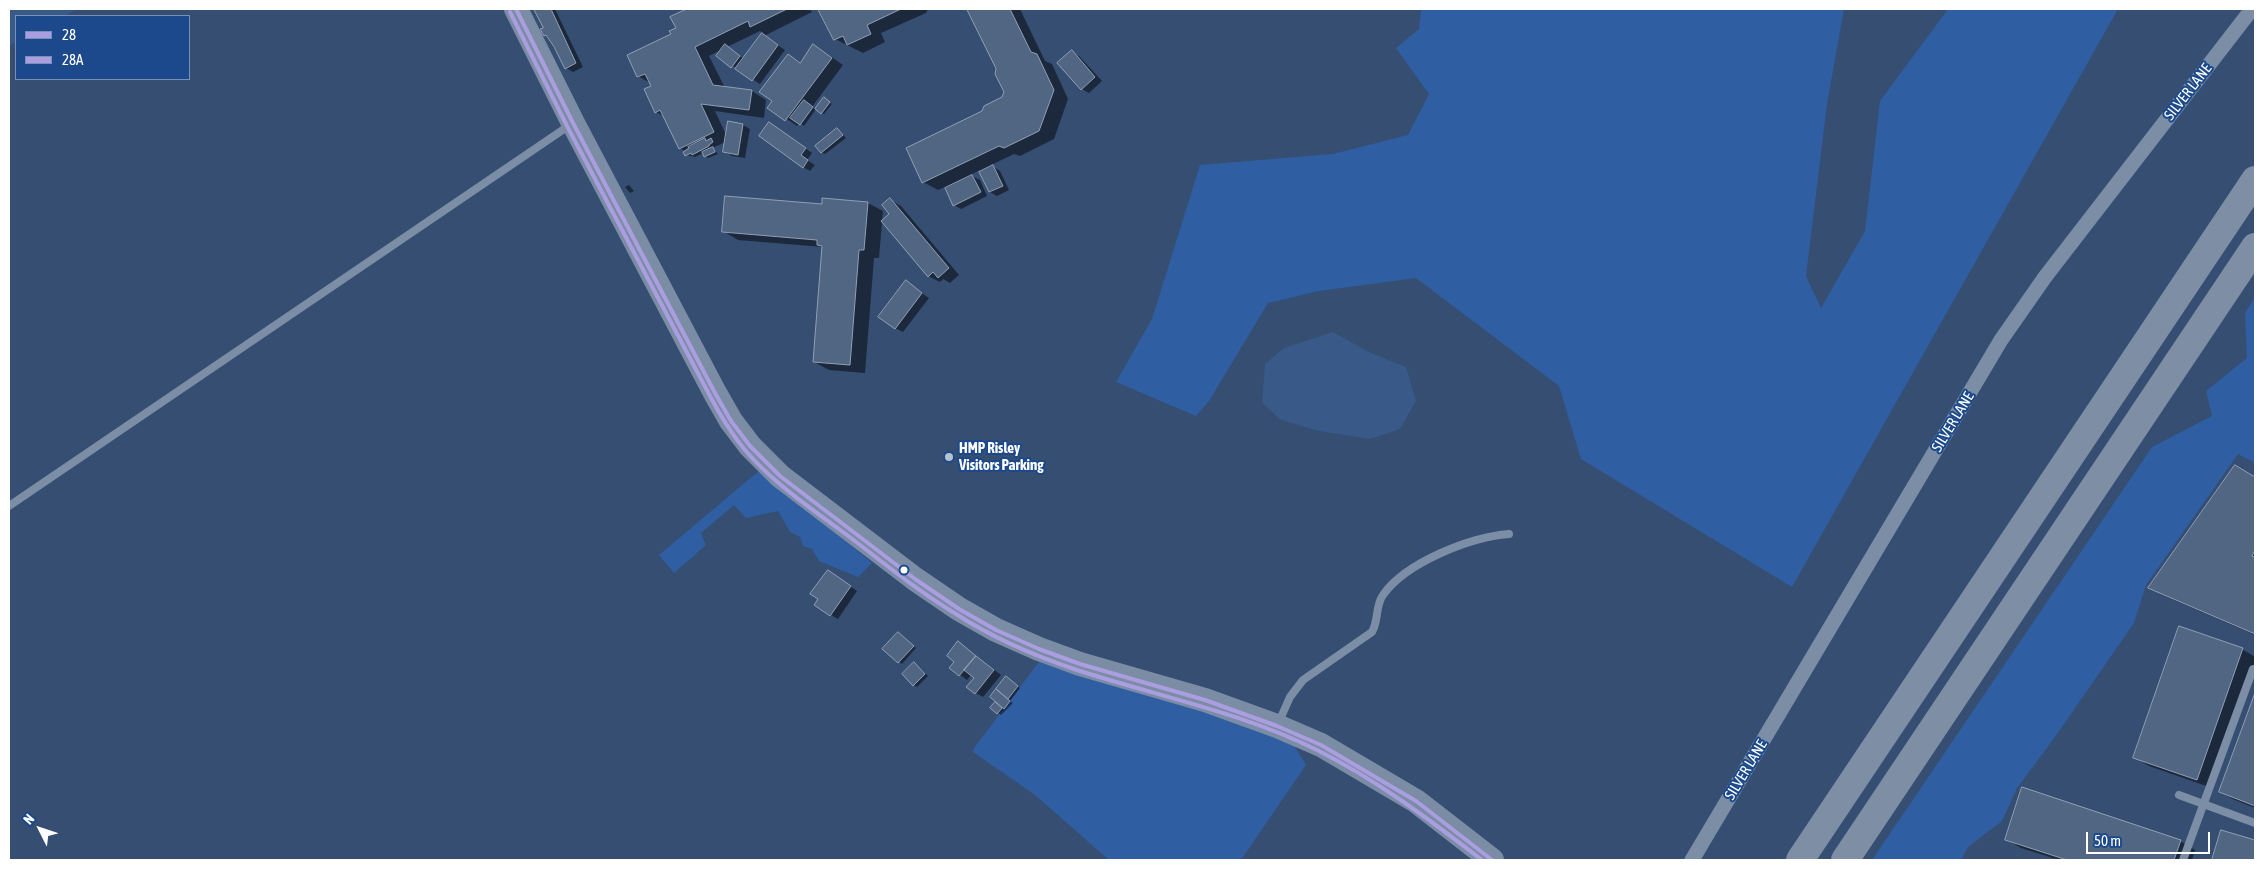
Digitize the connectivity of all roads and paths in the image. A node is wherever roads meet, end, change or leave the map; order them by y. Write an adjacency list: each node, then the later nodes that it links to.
1 (516, 9): 3 (main road)
2 (2252, 9): 14 (street, SILVER LANE)
3 (573, 123): 6 (lane); 9 (main road)
4 (2255, 180): 15 (highway)
5 (2255, 247): 16 (highway)
6 (9, 506)
7 (1509, 534): 9 (lane)
8 (2255, 669): 11 (lane)
9 (1277, 726): 13 (main road)
10 (2179, 795): 11 (lane)
11 (2203, 804): 12 (lane); 17 (lane)
12 (2255, 823)
13 (1492, 860)
14 (1692, 860)
15 (1800, 860)
16 (1845, 860)
17 (2183, 860)

